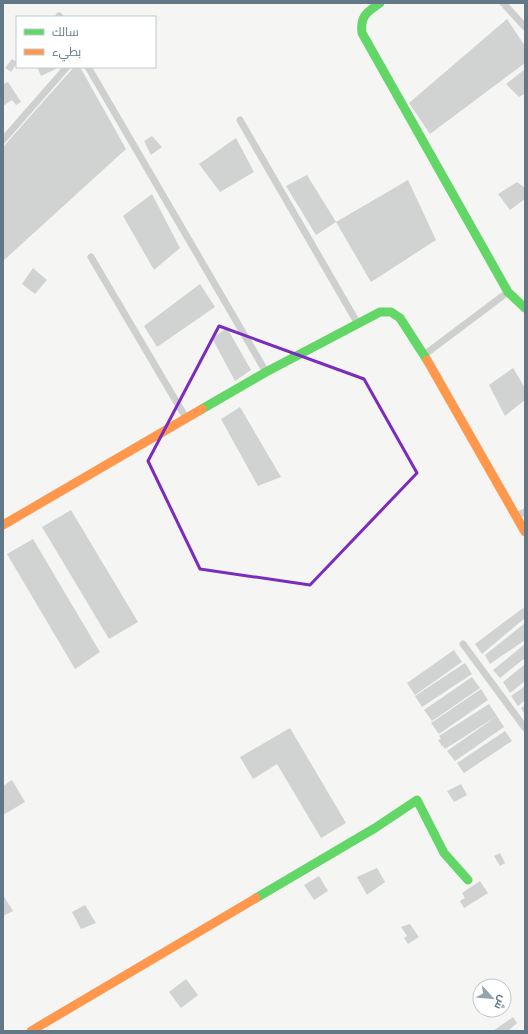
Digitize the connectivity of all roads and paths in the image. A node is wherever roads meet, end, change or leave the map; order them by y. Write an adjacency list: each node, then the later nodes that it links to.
1 (380, 3): 9 (street)
2 (503, 3): 3 (street)
3 (525, 27)
4 (66, 68): 7 (street)
5 (89, 68): 13 (street)
6 (240, 120): 11 (street)
7 (3, 140)
8 (91, 257): 14 (street)
9 (508, 292): 10 (street); 12 (street)
10 (525, 308)
11 (358, 324): 12 (street); 13 (street)
12 (424, 355): 16 (street)
13 (266, 372): 14 (street)
14 (186, 418): 17 (street)
15 (525, 512): 16 (street)
16 (516, 516): 18 (street)
17 (3, 525)
18 (525, 532)
19 (463, 644): 20 (street)
20 (525, 728)
21 (468, 880): 22 (street)
22 (31, 1031)

